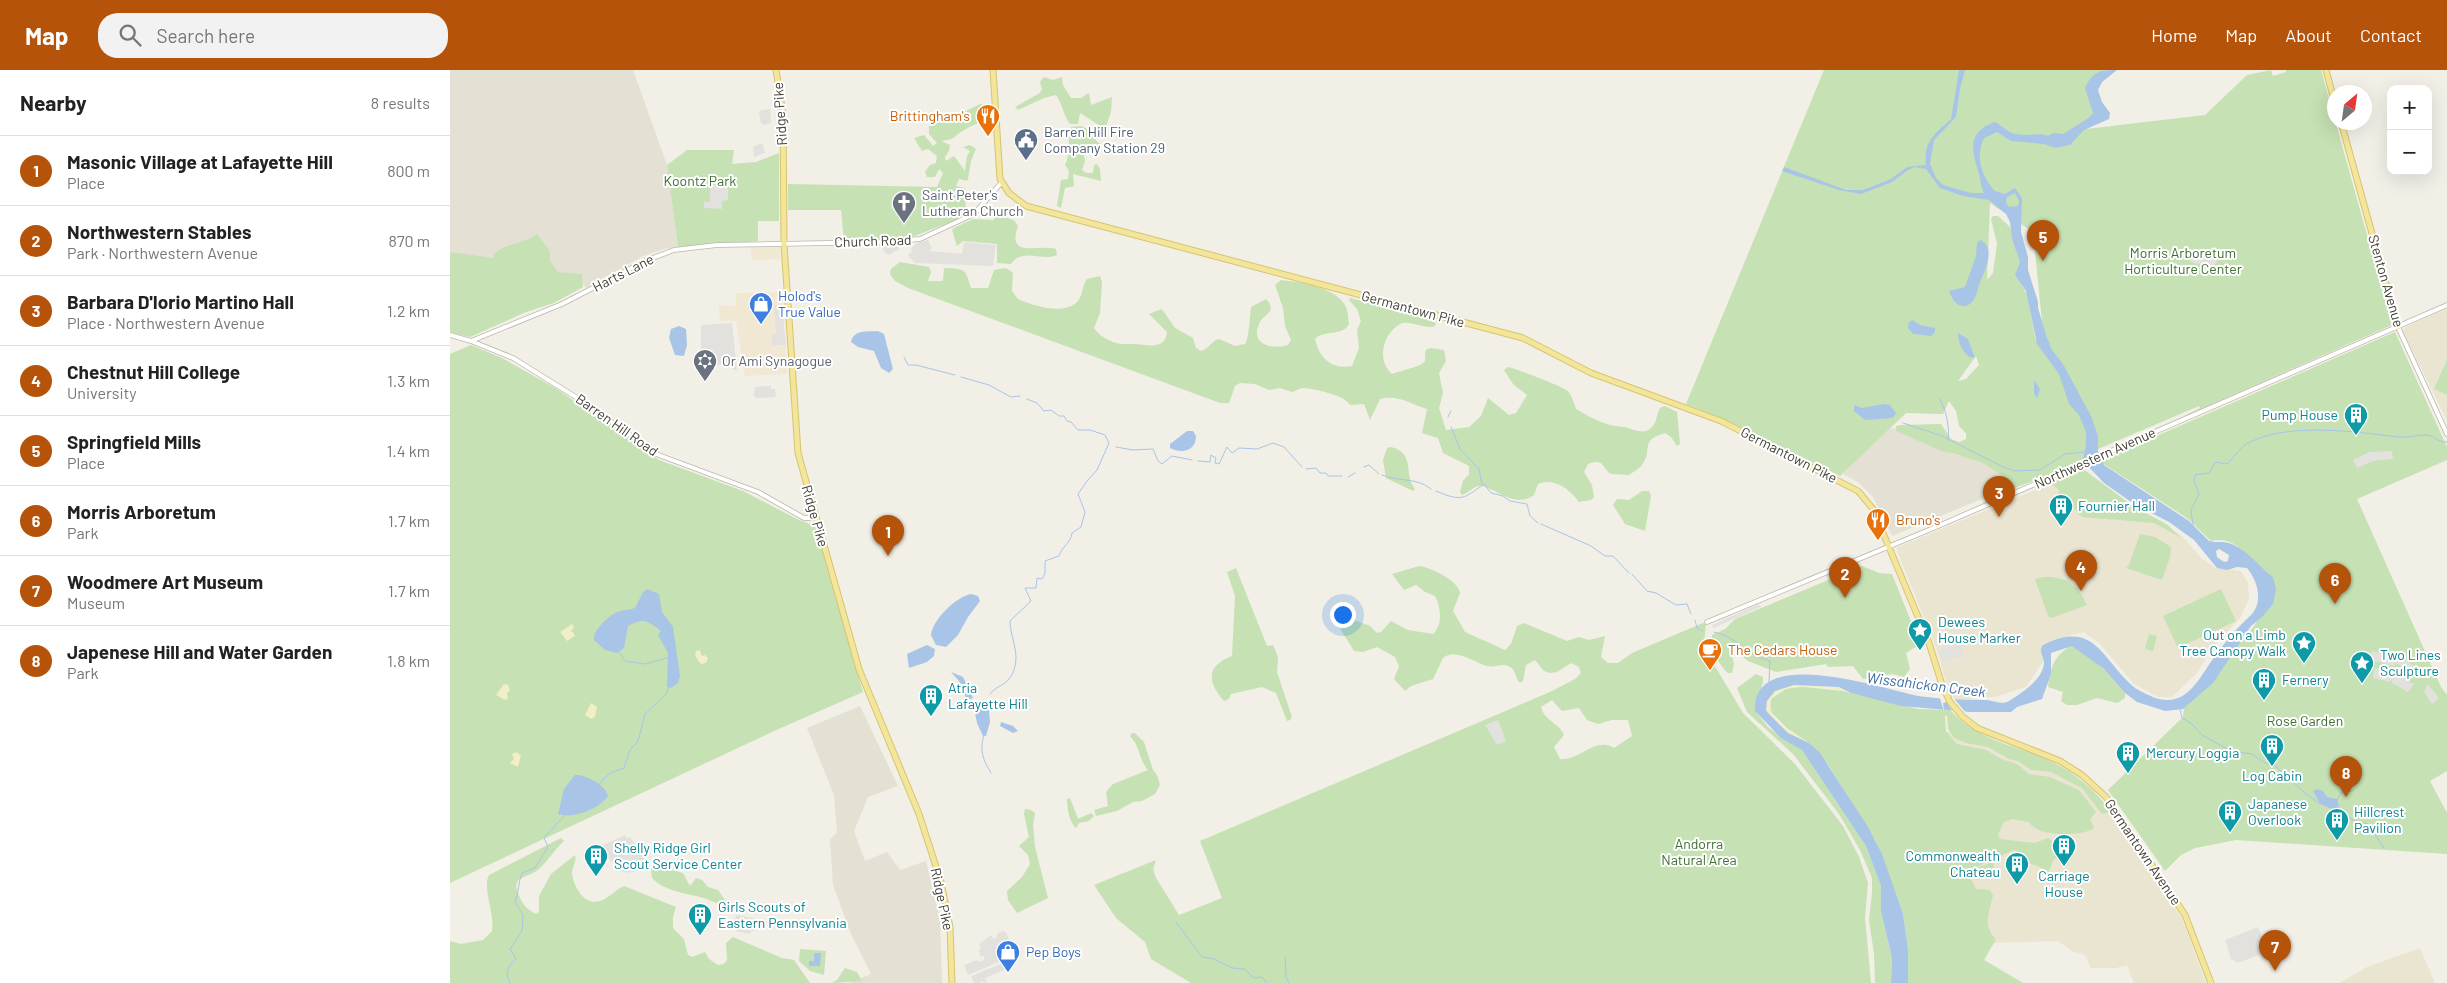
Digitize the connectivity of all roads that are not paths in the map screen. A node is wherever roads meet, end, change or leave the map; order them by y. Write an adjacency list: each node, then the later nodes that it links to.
1 (776, 70): 7 (main road, Ridge Pike)
2 (993, 70): 6 (main road)
3 (2326, 70): 4 (main road)
4 (2330, 85)
5 (2343, 130): 9 (main road, Stenton Avenue)
6 (1001, 182): 7 (street, Church Road); 14 (main road, Germantown Pike)
7 (784, 244): 11 (street, Harts Lane); 13 (main road, Ridge Pike)
8 (2447, 306): 9 (street, Northwestern Avenue)
9 (2398, 326): 12 (street, Stenton Avenue); 14 (street, Northwestern Avenue)
10 (450, 335): 11 (street, Barren Hill Road)
11 (471, 341): 13 (street, Barren Hill Road)
12 (2447, 434)
13 (816, 518): 16 (main road, Ridge Pike)
14 (1889, 547): 15 (street, Northwestern Avenue); 17 (main road, Germantown Avenue)
15 (1707, 622)
16 (952, 983)
17 (2211, 983)

